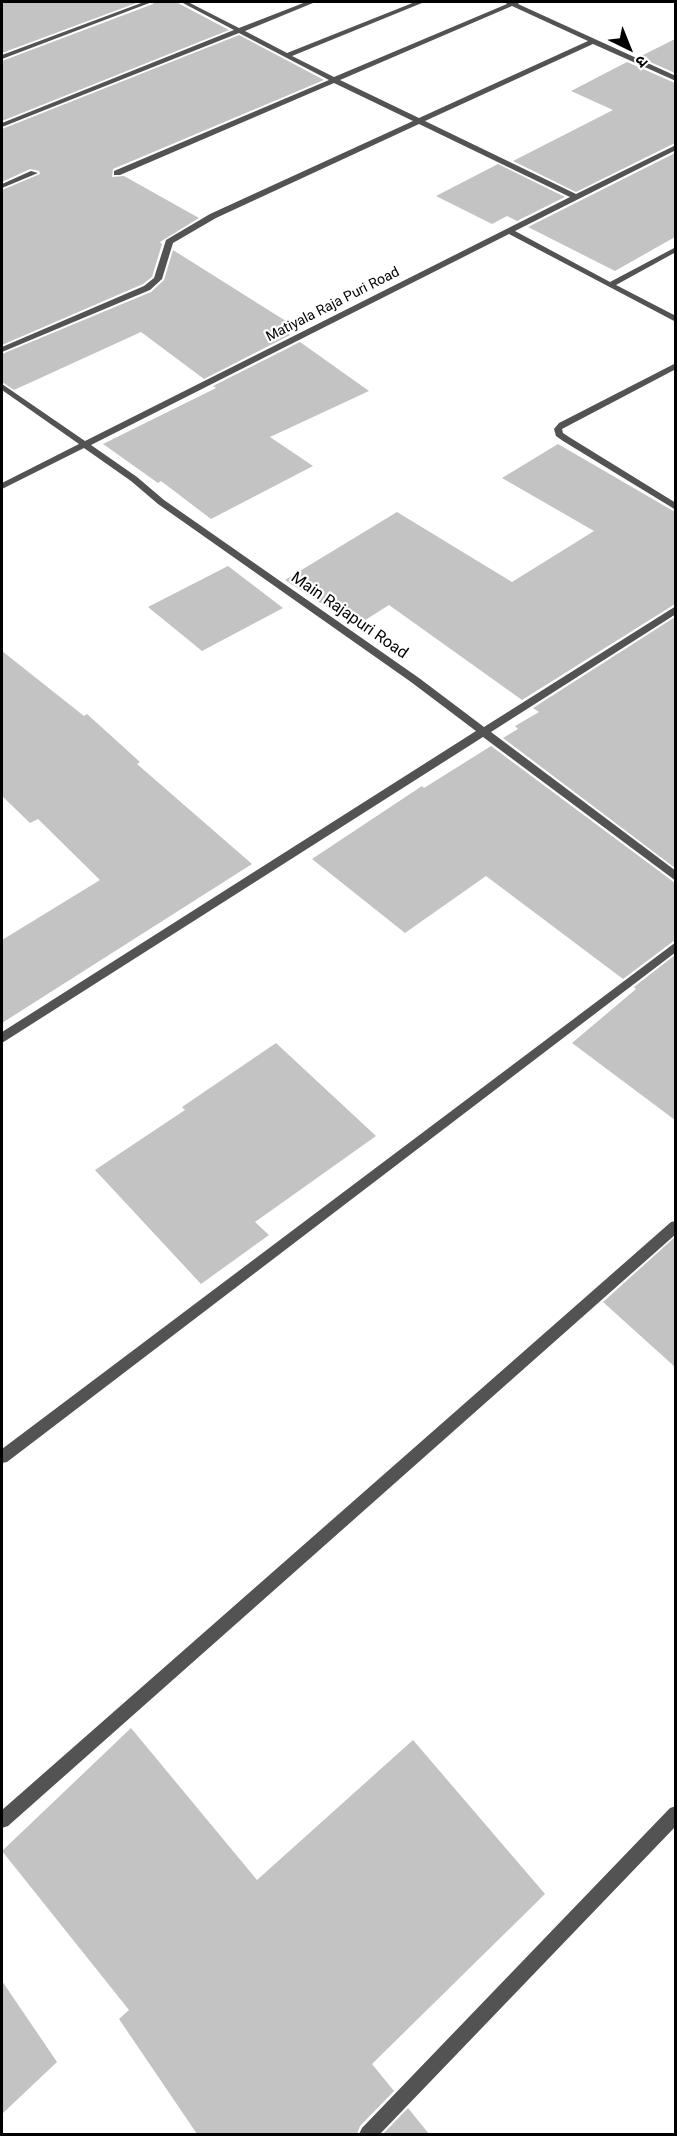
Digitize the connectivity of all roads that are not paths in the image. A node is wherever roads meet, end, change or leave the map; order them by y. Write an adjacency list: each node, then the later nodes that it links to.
1 (149, 2): 9 (street)
2 (184, 2): 6 (street)
3 (311, 2): 6 (street)
4 (420, 2): 8 (street)
5 (512, 2): 7 (street); 11 (street)
6 (240, 30): 8 (street); 13 (street)
7 (593, 41): 10 (street); 12 (street)
8 (288, 55): 11 (street)
9 (2, 57)
10 (675, 79)
11 (334, 80): 12 (street); 16 (street)
12 (419, 122): 18 (street); 23 (street)
13 (2, 125)
14 (675, 147): 18 (street, Matiyala Raja Puri Road)
15 (34, 173): 17 (street)
16 (117, 173)
17 (2, 186)
18 (576, 197): 19 (street, Matiyala Raja Puri Road)
19 (509, 231): 21 (street); 26 (street, Matiyala Raja Puri Road)
20 (675, 249): 21 (street)
21 (610, 285): 22 (street)
22 (675, 320)
23 (2, 350)
24 (675, 365): 28 (street)
25 (2, 386): 26 (street, Main Rajapuri Road)
26 (85, 444): 27 (street, Matiyala Raja Puri Road); 30 (street, Main Rajapuri Road)
27 (2, 486)
28 (675, 507)
29 (675, 609): 30 (street)
30 (483, 732): 31 (street, Main Rajapuri Road); 33 (street)
31 (675, 877)
32 (675, 946): 35 (street)
33 (2, 1038)
34 (675, 1226): 37 (street)
35 (2, 1457)
36 (675, 1814): 38 (street)
37 (2, 1820)
38 (368, 2134)

